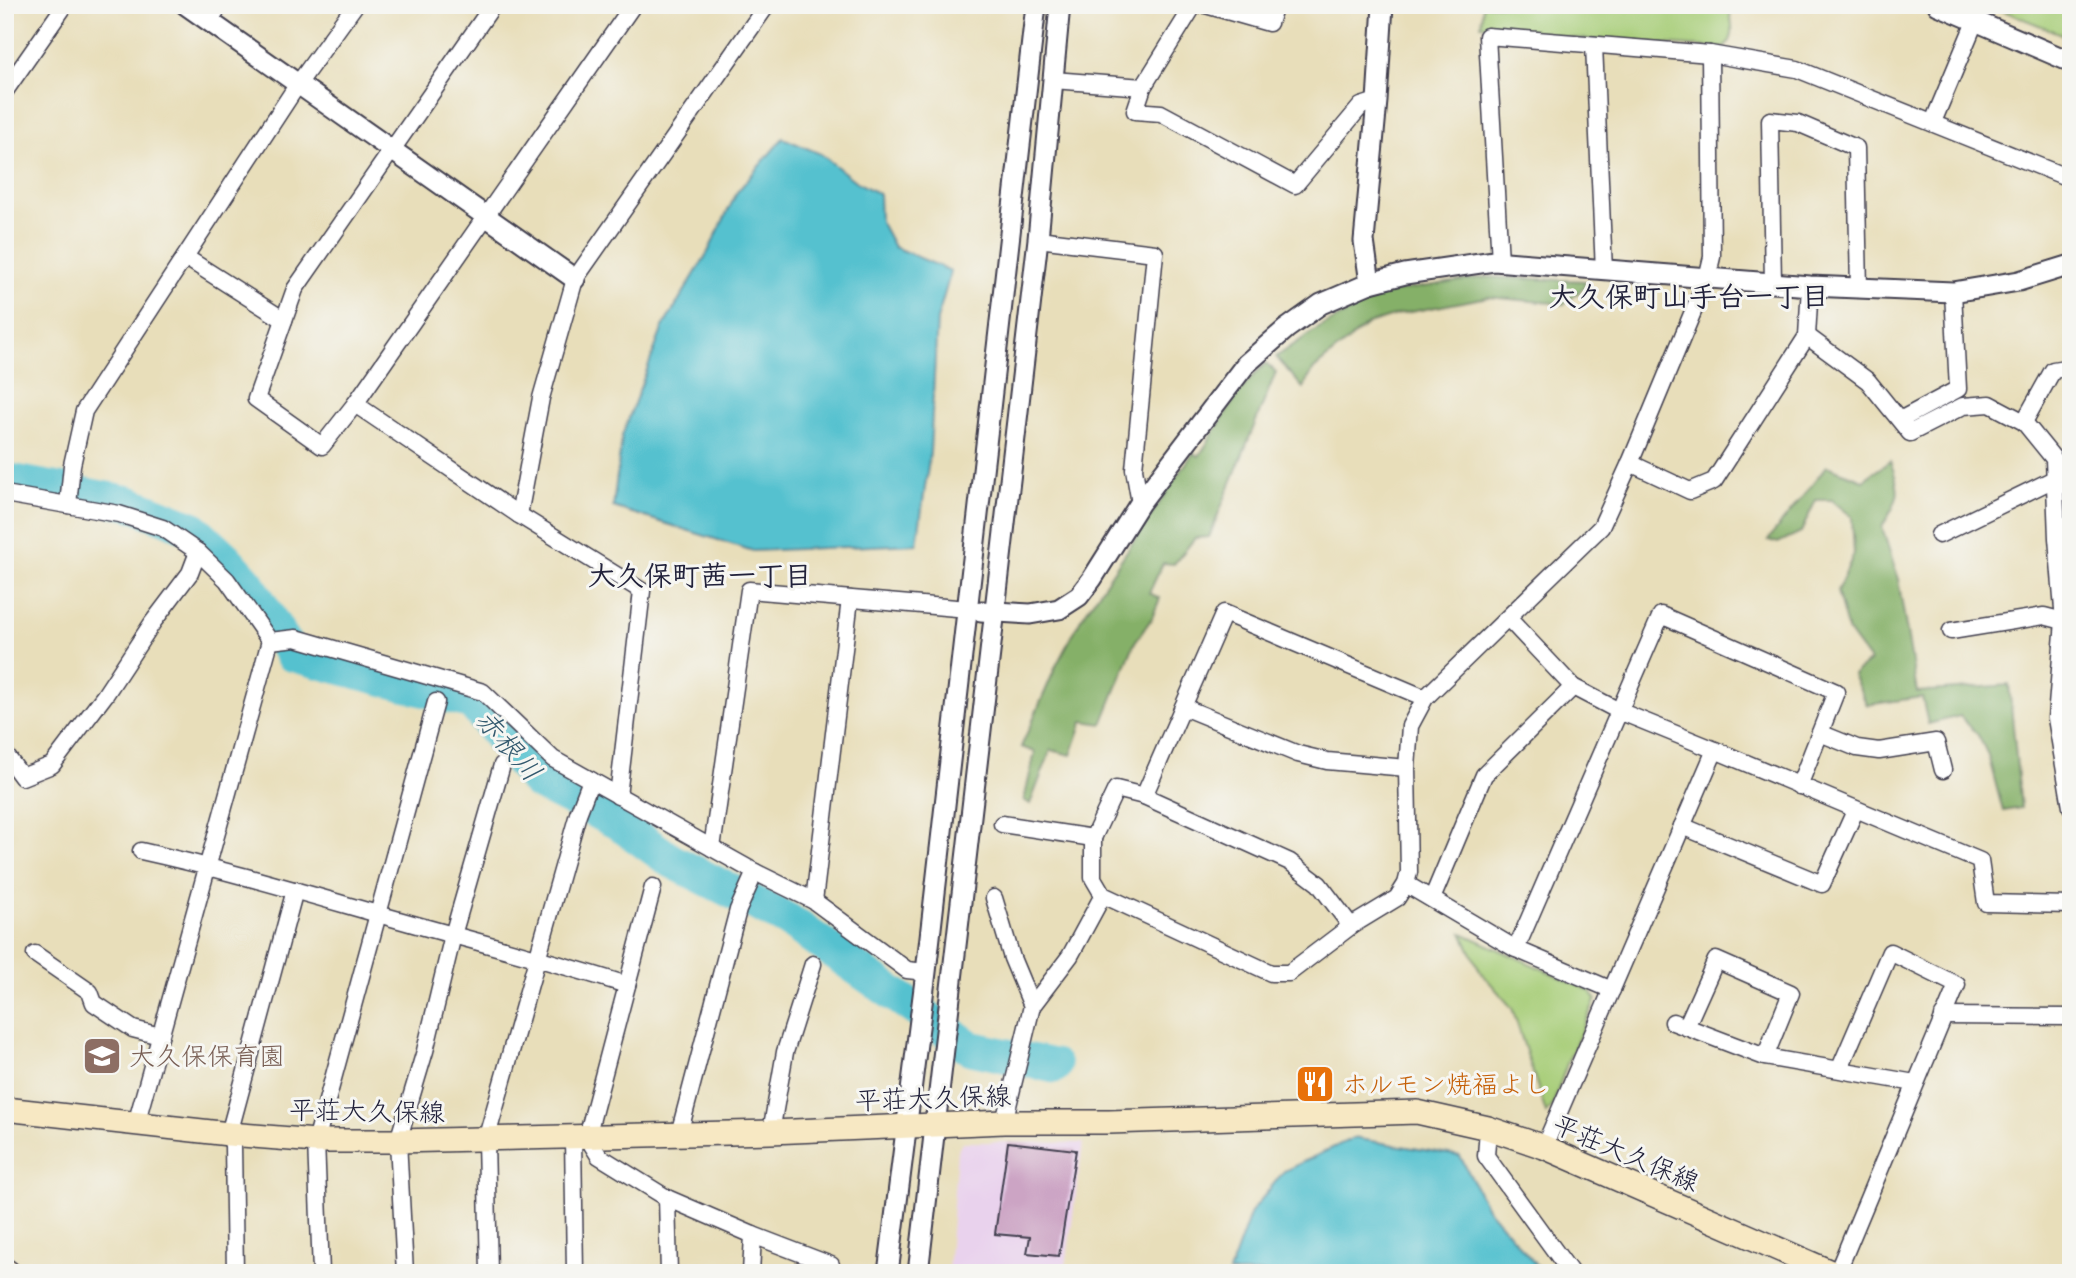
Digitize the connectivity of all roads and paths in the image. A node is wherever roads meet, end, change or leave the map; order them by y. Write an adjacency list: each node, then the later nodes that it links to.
1 (65, 5): 22 (street)
2 (186, 5): 14 (street)
3 (355, 5): 20 (street)
4 (493, 5): 25 (street)
5 (633, 5): 27 (street)
6 (766, 5): 34 (street)
7 (1036, 5): 55 (street)
8 (1060, 5): 19 (street)
9 (1194, 5): 21 (street)
10 (1206, 5): 11 (street)
11 (1275, 5)
12 (1383, 5): 23 (street)
13 (1938, 5): 15 (street)
14 (215, 13): 20 (street)
15 (1979, 13): 18 (street); 24 (street)
16 (1594, 45): 17 (street); 30 (street); 32 (street)
17 (1710, 54): 24 (street); 33 (street)
18 (2071, 62)
19 (1053, 80): 21 (street); 28 (street)
20 (298, 84): 25 (street); 29 (street)
21 (1143, 86): 23 (street)
22 (5, 91)
23 (1377, 101): 35 (street)
24 (1933, 122): 26 (street)
25 (391, 149): 27 (street); 40 (street)
26 (2071, 179)
27 (487, 217): 34 (street); 43 (street)
28 (1038, 239): 49 (street); 56 (street)
29 (185, 257): 40 (street); 50 (street)
30 (1500, 261): 32 (street); 35 (street)
31 (2071, 265): 39 (street)
32 (1604, 271): 33 (street)
33 (1707, 278): 36 (street); 46 (street)
34 (575, 279): 51 (street)
35 (1370, 283): 49 (street)
36 (1773, 283): 37 (street); 38 (street)
37 (1810, 286): 38 (street); 41 (street)
38 (1859, 289): 39 (street)
39 (1952, 292): 44 (street)
40 (284, 320): 43 (street)
41 (1807, 336): 44 (street); 46 (street)
42 (2071, 367): 45 (street)
43 (355, 404): 51 (street)
44 (1900, 420): 45 (street)
45 (2024, 422): 47 (street)
46 (1630, 463): 57 (street)
47 (2056, 478): 52 (street); 58 (street)
48 (5, 494): 50 (street)
49 (1140, 503): 56 (street)
50 (68, 505): 53 (street)
51 (519, 516): 74 (street)
52 (1939, 535)
53 (198, 552): 60 (street); 68 (street)
54 (850, 599): 55 (street); 81 (street); 91 (street)
55 (968, 609): 56 (street); 100 (street)
56 (993, 612): 113 (street)
57 (1508, 618): 61 (street); 62 (street)
58 (2067, 622): 59 (street); 76 (street)
59 (1951, 631)
60 (270, 641): 72 (street); 83 (street)
61 (1573, 687): 65 (street); 90 (street)
62 (1425, 698): 64 (street); 70 (street)
63 (436, 702): 93 (street)
64 (1183, 707): 70 (street); 75 (street)
65 (1619, 710): 66 (street); 67 (street); 96 (street)
66 (1820, 733): 71 (street); 73 (street)
67 (1715, 750): 73 (street); 79 (street)
68 (5, 754)
69 (502, 765): 95 (street)
70 (1407, 768): 85 (street)
71 (1943, 770)
72 (591, 780): 74 (street); 98 (street)
73 (1799, 786): 77 (street)
74 (618, 796): 81 (street)
75 (1144, 796): 80 (street); 94 (street)
76 (2071, 807)
77 (1855, 811): 79 (street); 92 (street)
78 (1002, 824): 80 (street)
79 (1682, 826): 102 (street)
80 (1093, 838): 88 (street)
81 (712, 848): 84 (street)
82 (141, 850): 83 (street)
83 (208, 865): 87 (street); 106 (street)
84 (755, 872): 91 (street); 117 (street)
85 (1406, 884): 90 (street); 94 (street)
86 (653, 887): 101 (street)
87 (295, 890): 93 (street); 118 (street)
88 (1103, 895): 94 (street); 103 (street)
89 (994, 898): 103 (street)
90 (1432, 899): 96 (street)
91 (814, 901): 100 (street)
92 (2071, 905)
93 (377, 913): 95 (street); 121 (street)
94 (1351, 926)
95 (453, 935): 98 (street); 122 (street)
96 (1516, 948): 102 (street)
97 (35, 954): 106 (street)
98 (538, 957): 101 (street); 120 (street)
99 (813, 964): 116 (street)
100 (926, 972): 114 (street)
101 (627, 985): 119 (street)
102 (1612, 990): 123 (street)
103 (1032, 1006): 111 (street)
104 (1943, 1016): 105 (street); 108 (street); 109 (street)
105 (2071, 1017)
106 (160, 1036): 112 (street)
107 (1765, 1056): 107 (street); 108 (street)
108 (1840, 1068): 109 (street)
109 (1916, 1083): 137 (street)
110 (5, 1109): 112 (main road, 平荘大久保線)
111 (1004, 1122): 113 (main road, 平荘大久保線); 115 (main road, 平荘大久保線)
112 (136, 1125): 118 (main road, 平荘大久保線)
113 (936, 1126): 114 (main road, 平荘大久保線); 135 (street)
114 (906, 1127): 116 (main road, 平荘大久保線); 134 (street)
115 (1488, 1128): 123 (main road, 平荘大久保線); 136 (street)
116 (771, 1132): 117 (main road, 平荘大久保線)
117 (679, 1133): 119 (main road, 平荘大久保線)
118 (229, 1134): 121 (main road, 平荘大久保線); 126 (street)
119 (580, 1137): 120 (main road, 平荘大久保線); 124 (street); 130 (street)
120 (486, 1140): 122 (main road, 平荘大久保線); 129 (street)
121 (316, 1141): 122 (main road, 平荘大久保線); 127 (street)
122 (398, 1141): 128 (street)
123 (1544, 1147): 137 (main road, 平荘大久保線)
124 (667, 1198): 125 (street); 131 (street)
125 (752, 1235): 132 (street); 133 (street)
126 (235, 1273)
127 (321, 1273)
128 (405, 1273)
129 (489, 1273)
130 (575, 1273)
131 (669, 1273)
132 (751, 1273)
133 (832, 1273)
134 (888, 1273)
135 (918, 1273)
136 (1571, 1273)
137 (1835, 1273)

